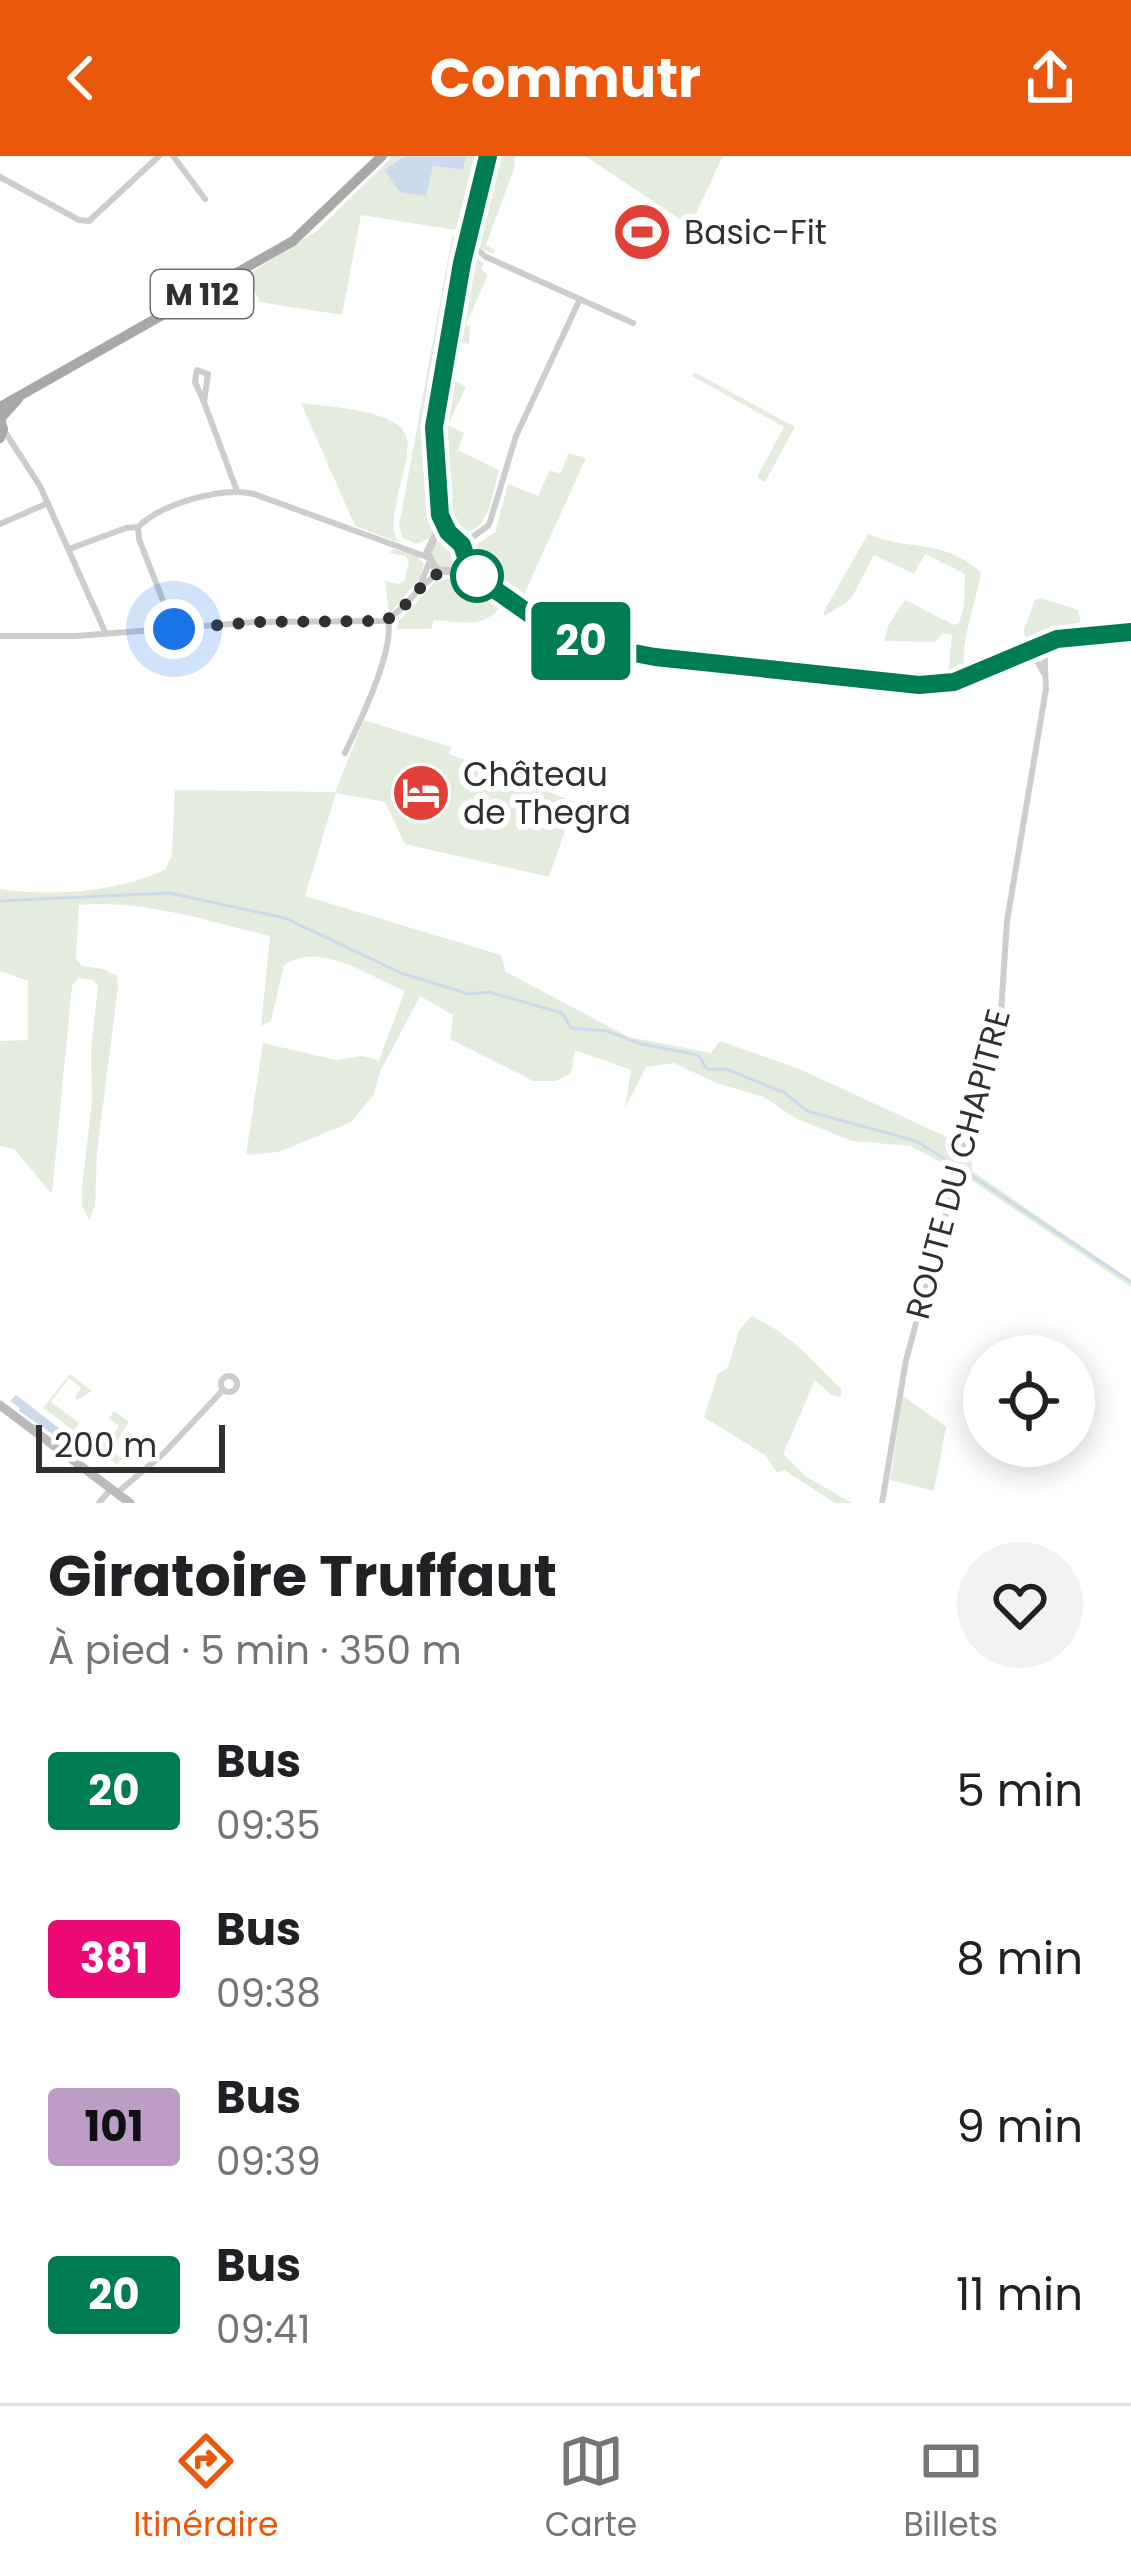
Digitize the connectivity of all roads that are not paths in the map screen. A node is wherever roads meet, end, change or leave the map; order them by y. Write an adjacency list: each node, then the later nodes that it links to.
1 (159, 156): 5 (street)
2 (173, 156): 6 (street)
3 (385, 156): 10 (main road, M 112)
4 (489, 158): 7 (street)
5 (0, 177)
6 (205, 199)
7 (467, 241): 8 (street); 16 (street)
8 (580, 299): 9 (street); 23 (street)
9 (633, 323)
10 (24, 392): 12 (main road, M 112); 13 (main road, M 112)
11 (204, 401): 14 (street)
12 (0, 407)
13 (1, 429): 15 (street)
14 (237, 491): 18 (street); 21 (street)
15 (48, 503): 17 (street); 22 (street)
16 (440, 515): 19 (street); 20 (street)
17 (0, 524)
18 (138, 527): 22 (street); 30 (street)
19 (453, 537): 20 (street); 23 (street)
20 (433, 541): 21 (street); 24 (street)
21 (407, 548): 24 (street)
22 (70, 550): 32 (street)
23 (463, 551): 25 (street); 27 (street)
24 (428, 560): 26 (street); 28 (street)
25 (454, 570): 26 (street); 27 (street)
26 (441, 572): 28 (street)
27 (480, 579): 34 (street)
28 (419, 586): 29 (street)
29 (388, 620): 30 (street); 36 (street)
30 (174, 629): 32 (street)
31 (1131, 630): 34 (street)
32 (106, 634): 33 (street)
33 (0, 636)
34 (1036, 644): 35 (street, ROUTE DU CHAPITRE); 35 (street)
35 (1046, 681): 42 (street, ROUTE DU CHAPITRE)
36 (345, 753)
37 (223, 1390): 39 (street)
38 (0, 1406): 39 (main road)
39 (115, 1495): 40 (street); 41 (main road)
40 (98, 1503)
41 (130, 1503)
42 (882, 1503)

